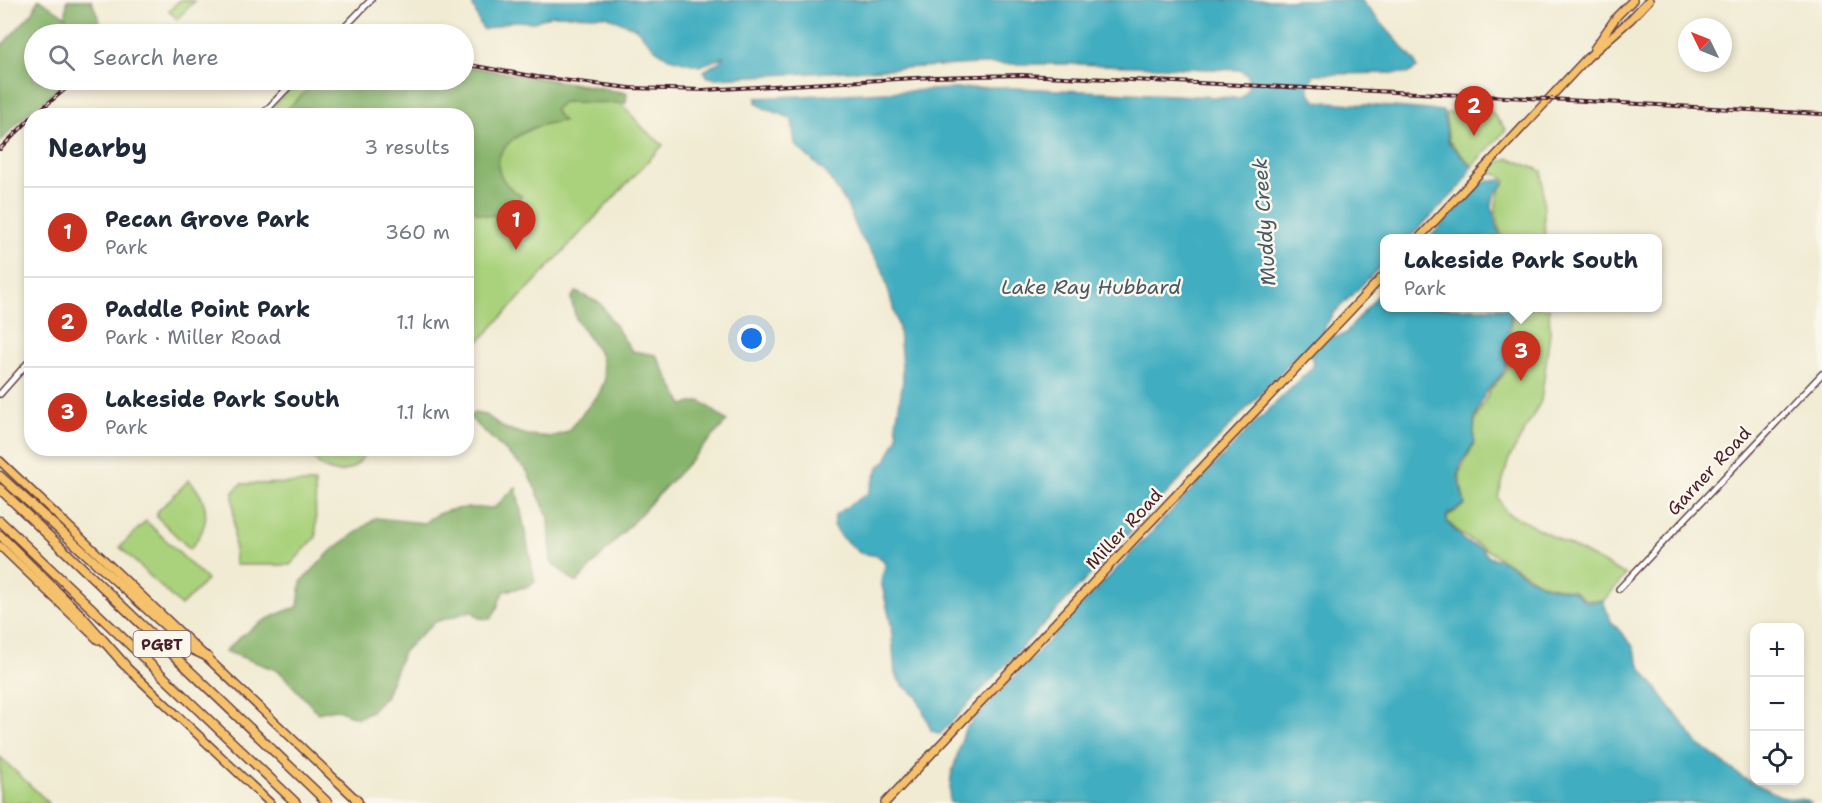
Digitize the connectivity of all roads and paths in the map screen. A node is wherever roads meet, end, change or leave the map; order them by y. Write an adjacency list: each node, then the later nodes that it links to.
1 (371, 0): 4 (street)
2 (1633, 0): 5 (main road)
3 (1649, 0): 5 (main road)
4 (348, 24)
5 (1587, 58): 8 (main road)
6 (286, 90): 7 (street)
7 (269, 108)
8 (1423, 234)
9 (1380, 279): 26 (main road, Miller Road)
10 (24, 367): 12 (street)
11 (1822, 374): 19 (street, Garner Road)
12 (0, 394)
13 (0, 461): 20 (main road)
14 (0, 476): 20 (highway)
15 (0, 489): 25 (highway, PGBT)
16 (0, 521): 24 (highway, PGBT)
17 (0, 535): 21 (highway)
18 (0, 546): 21 (main road)
19 (1618, 589)
20 (208, 657): 22 (main road)
21 (125, 665): 23 (main road)
22 (357, 801)
23 (270, 803)
24 (296, 803)
25 (328, 803)
26 (885, 803)

